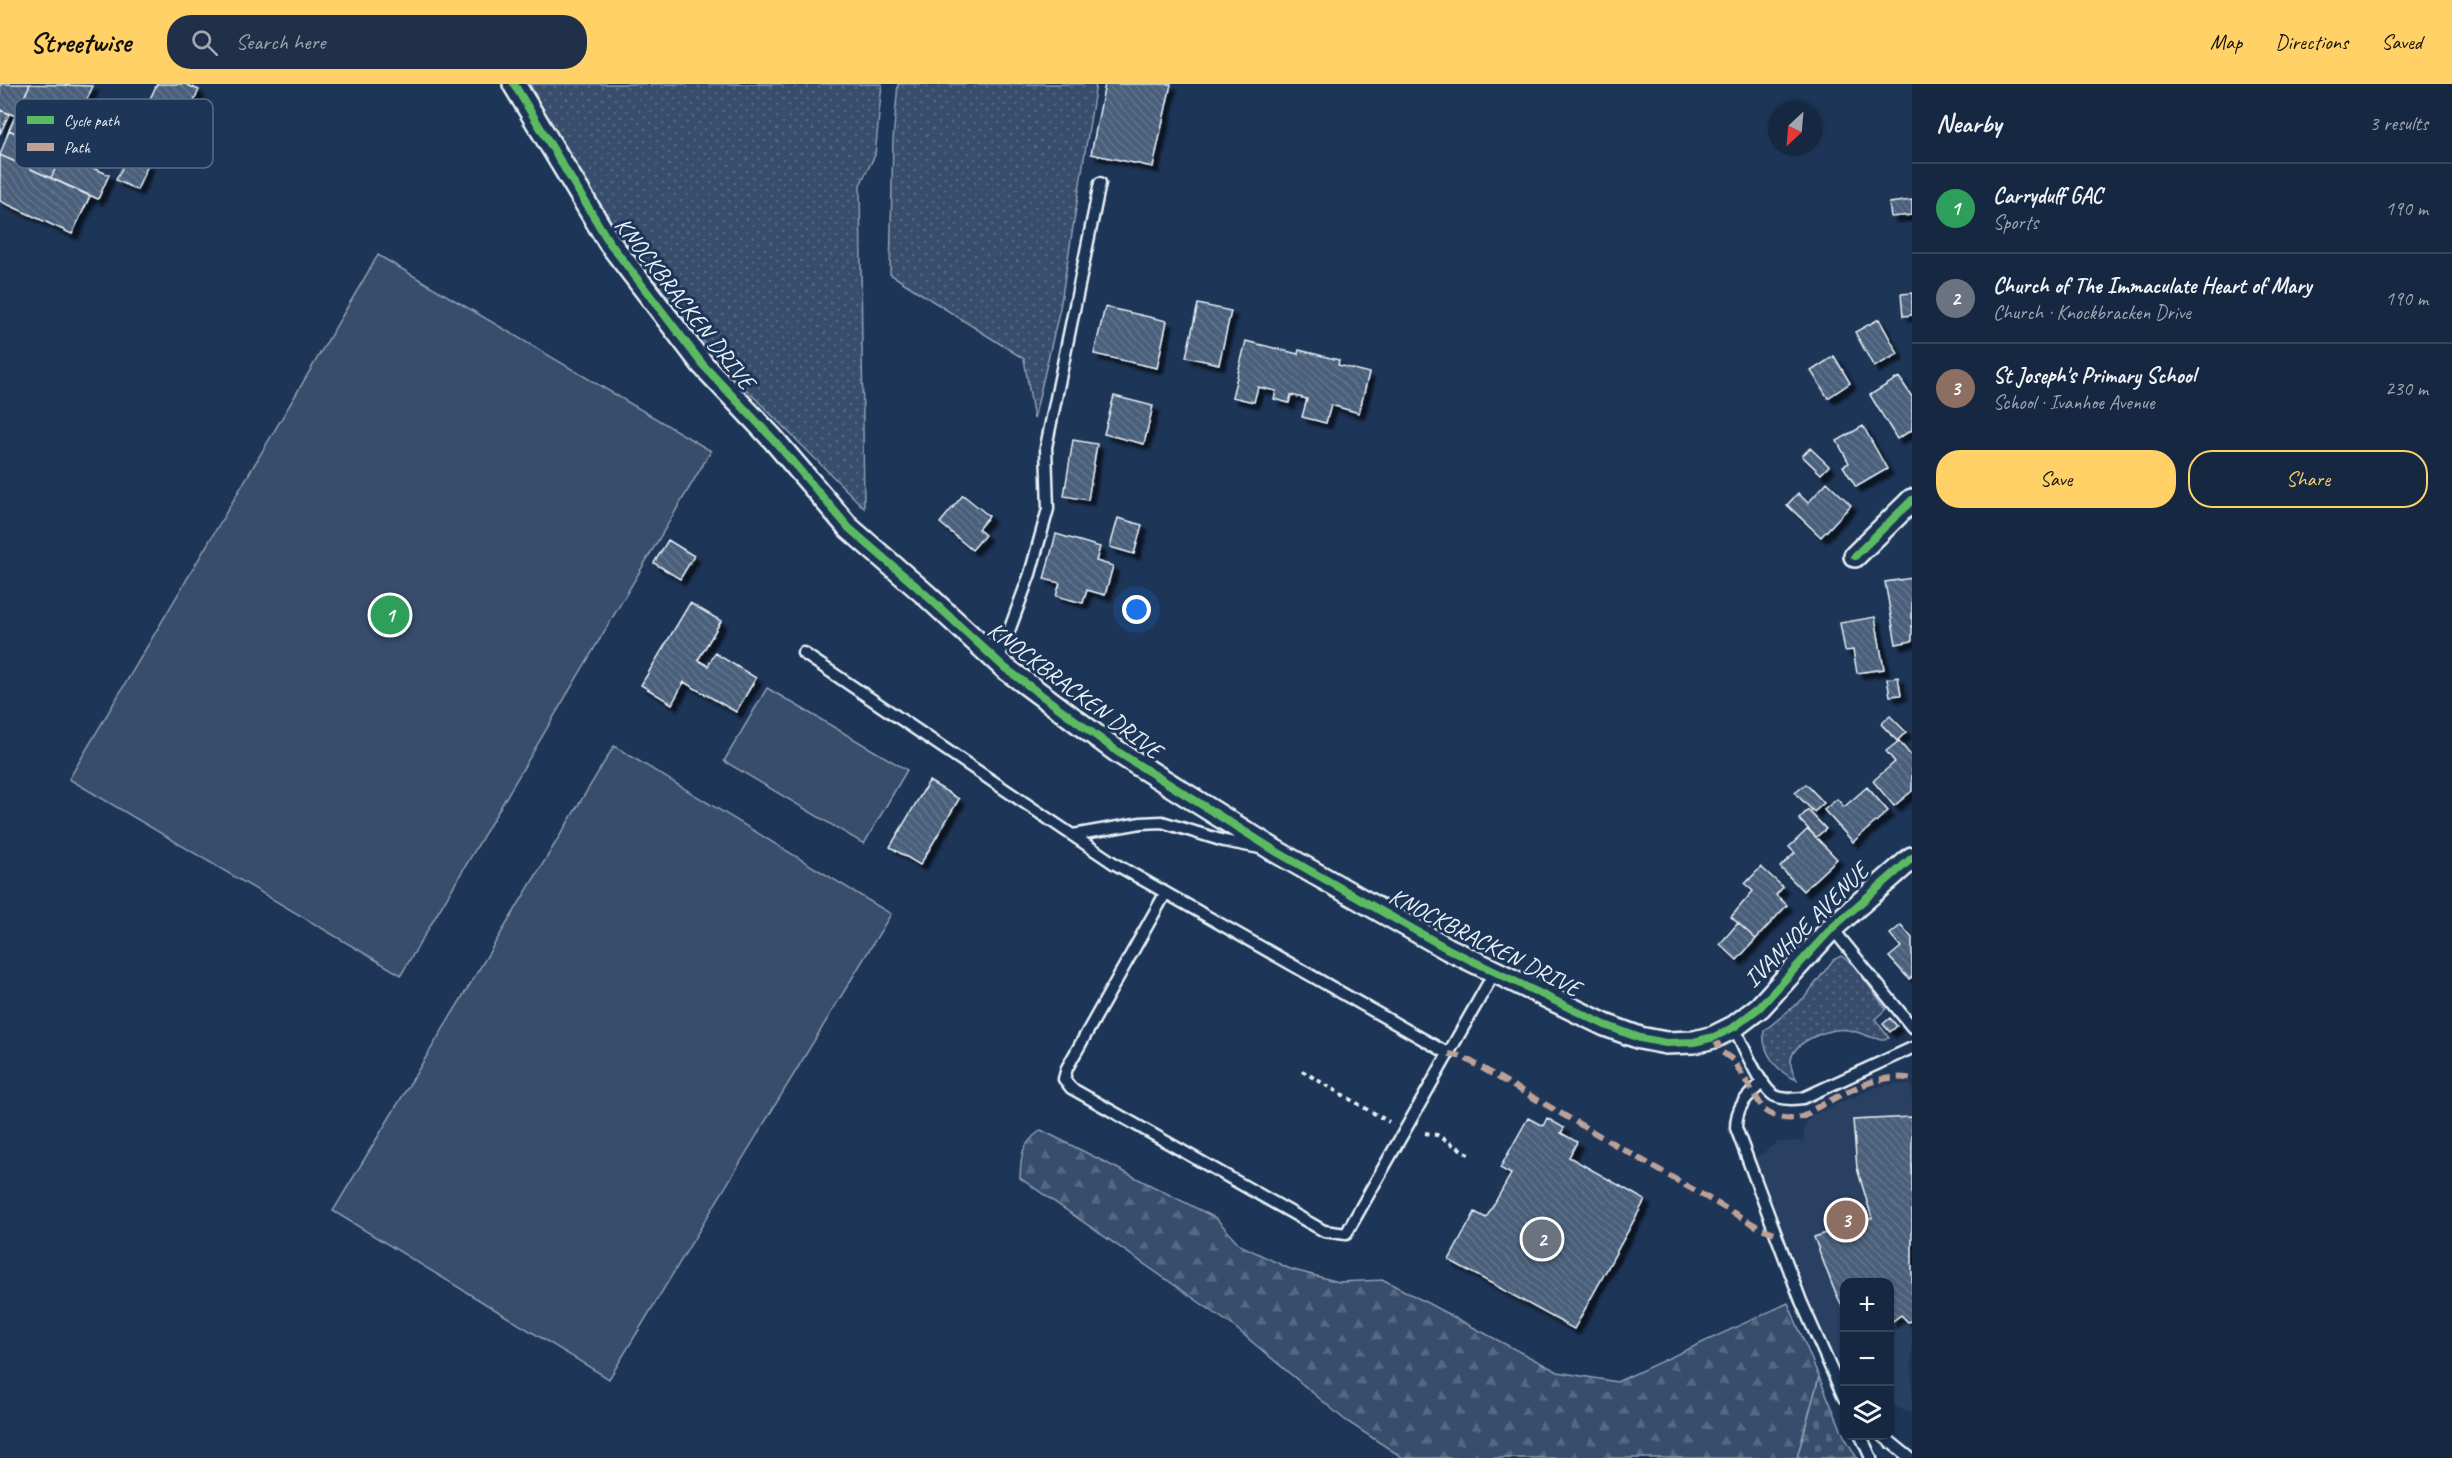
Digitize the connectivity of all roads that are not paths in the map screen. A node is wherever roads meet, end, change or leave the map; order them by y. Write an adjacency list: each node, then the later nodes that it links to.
1 (514, 84): 6 (street, KNOCKBRACKEN DRIVE)
2 (1100, 183): 6 (lane)
3 (1912, 500): 4 (street)
4 (1855, 556)
5 (803, 653): 7 (lane)
6 (998, 661): 8 (street, KNOCKBRACKEN DRIVE)
7 (1073, 835): 8 (lane); 10 (lane)
8 (1277, 852): 12 (street, KNOCKBRACKEN DRIVE)
9 (1912, 858): 11 (street, IVANHOE AVENUE)
10 (1165, 894): 16 (lane); 16 (lane)
11 (1832, 928): 13 (street, IVANHOE AVENUE); 14 (lane)
12 (1494, 973): 13 (street, KNOCKBRACKEN DRIVE); 16 (lane)
13 (1734, 1027): 17 (lane)
14 (1912, 1027)
15 (1912, 1048): 17 (lane)
16 (1449, 1054)
17 (1763, 1082): 18 (lane)
18 (1840, 1387)
19 (1863, 1440): 21 (lane)
20 (1887, 1440): 22 (lane)
21 (1871, 1458)
22 (1910, 1458)

